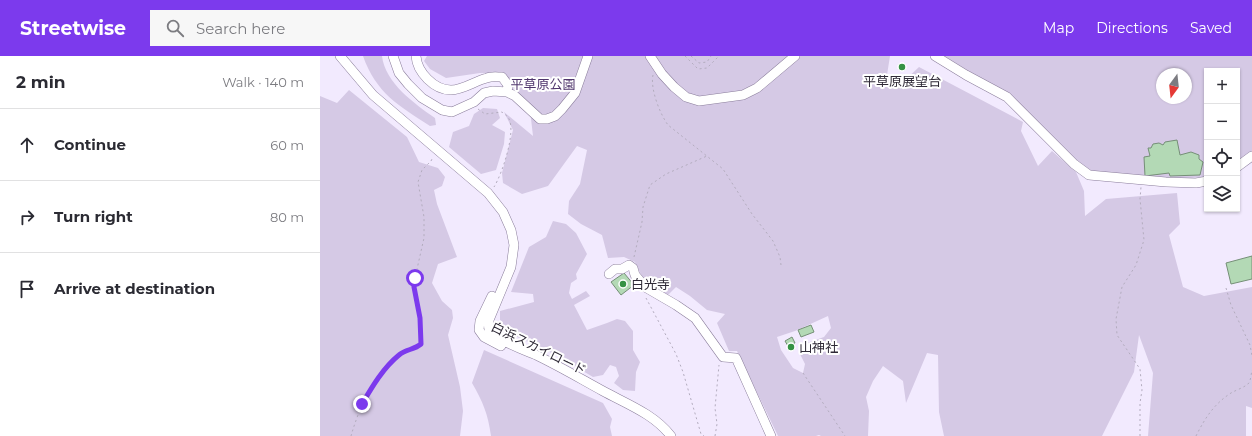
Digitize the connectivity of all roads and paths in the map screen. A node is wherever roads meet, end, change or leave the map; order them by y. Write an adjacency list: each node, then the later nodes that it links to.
1 (340, 56): 15 (street, 白浜スカイロード)
2 (393, 56): 14 (street)
3 (416, 56): 13 (street)
4 (588, 56): 13 (street)
5 (650, 56): 12 (street)
6 (685, 56): 9 (path)
7 (691, 56): 8 (path)
8 (711, 56)
9 (719, 56)
10 (795, 56): 12 (street)
11 (935, 56): 19 (street)
12 (656, 66): 16 (path)
13 (507, 92): 14 (street)
14 (474, 102): 21 (path)
15 (437, 150): 21 (street, 白浜スカイロード); 31 (path)
16 (708, 156): 22 (path); 23 (path)
17 (1252, 156): 18 (street)
18 (1240, 165)
19 (1142, 181): 20 (street); 37 (path)
20 (1204, 182)
21 (488, 193): 32 (street, 白浜スカイロード)
22 (635, 250)
23 (781, 265)
24 (609, 274): 28 (street)
25 (1226, 288): 27 (path)
26 (644, 294): 33 (path)
27 (1252, 356)
28 (723, 357): 34 (path); 35 (street)
29 (1252, 370): 38 (path)
30 (803, 373): 36 (path)
31 (351, 436)
32 (671, 436)
33 (704, 436)
34 (715, 436)
35 (771, 436)
36 (845, 436)
37 (1140, 436)
38 (1196, 436)

